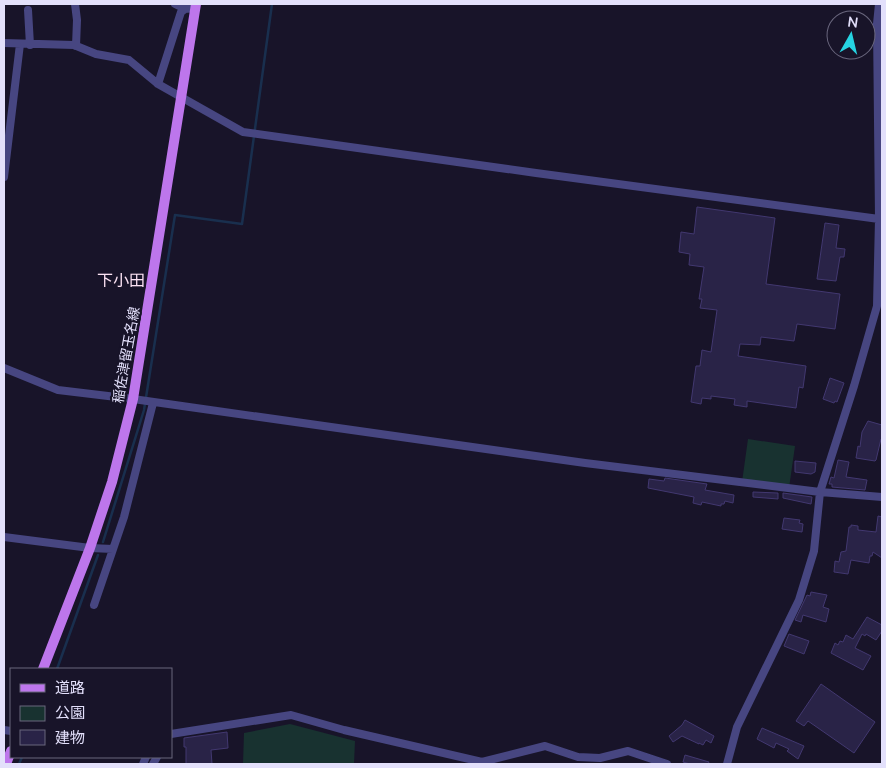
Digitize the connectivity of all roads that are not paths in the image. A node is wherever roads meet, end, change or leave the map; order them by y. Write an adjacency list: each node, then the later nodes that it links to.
1 (75, 4): 9 (street)
2 (177, 4): 4 (street)
3 (879, 4): 13 (street)
4 (192, 7): 10 (street); 11 (main road, 稲佐津留玉名線)
5 (28, 10): 8 (street)
6 (4, 42): 7 (street)
7 (20, 44): 8 (street); 12 (street)
8 (30, 45): 9 (street)
9 (76, 46): 10 (street)
10 (158, 84): 11 (street)
11 (182, 97): 13 (street); 15 (main road, 稲佐津留玉名線)
12 (4, 177)
13 (878, 218): 17 (street)
14 (4, 368): 15 (street)
15 (134, 400): 16 (street); 20 (main road, 稲佐津留玉名線)
16 (153, 403): 17 (street); 21 (street)
17 (820, 492): 18 (street); 26 (street)
18 (882, 497)
19 (4, 537): 20 (street)
20 (90, 548): 21 (street); 23 (main road, 稲佐津留玉名線)
21 (113, 549): 22 (street)
22 (94, 605)
23 (43, 668)
24 (172, 734): 25 (street)
25 (667, 764)
26 (727, 764)

